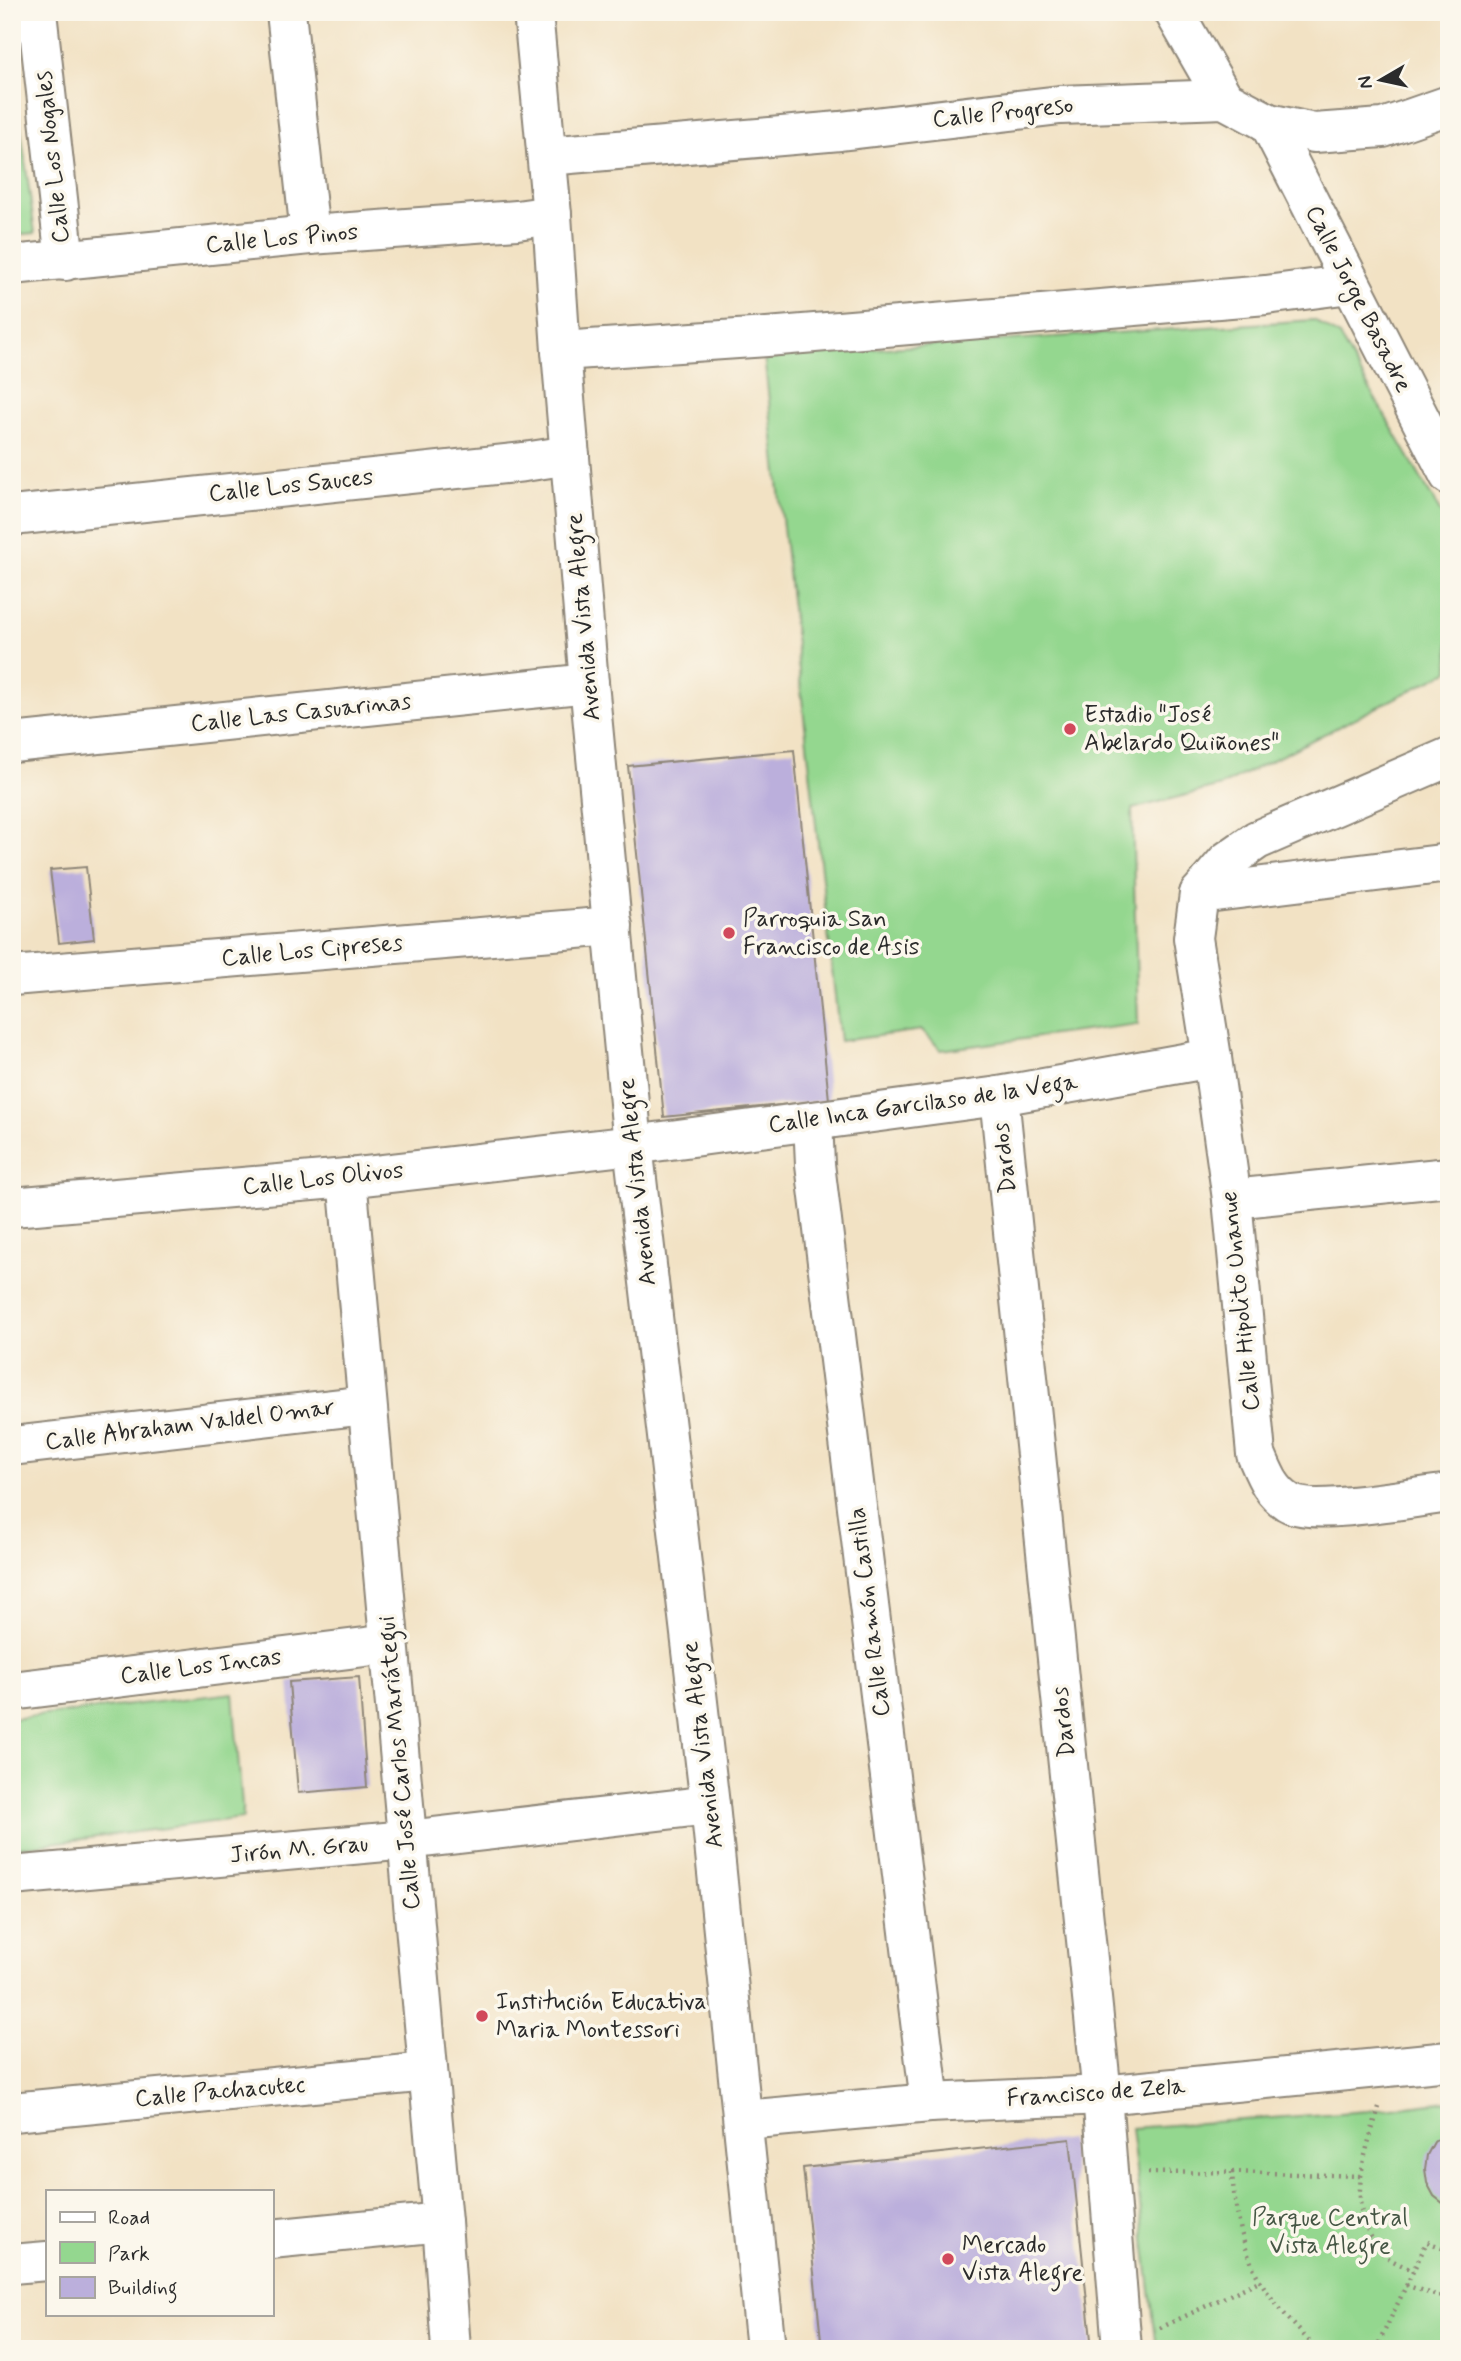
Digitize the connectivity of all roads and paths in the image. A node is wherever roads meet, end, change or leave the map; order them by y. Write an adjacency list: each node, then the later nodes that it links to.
1 (37, 12): 11 (street, Calle Los Nogales)
2 (286, 12): 10 (street)
3 (533, 12): 8 (street, Avenida Vista Alegre)
4 (1174, 12): 5 (street)
5 (1224, 99): 7 (street); 8 (street, Calle Progreso)
6 (1449, 105): 7 (street)
7 (1269, 123): 13 (street, Calle Jorge Basadre)
8 (547, 156): 9 (street, Avenida Vista Alegre)
9 (552, 215): 10 (street, Calle Los Pinos); 14 (street, Avenida Vista Alegre)
10 (310, 235): 11 (street, Calle Los Pinos)
11 (65, 261): 12 (street, Calle Los Pinos)
12 (12, 265)
13 (1350, 284): 14 (street); 16 (street, Calle Jorge Basadre)
14 (561, 351): 15 (street, Avenida Vista Alegre)
15 (570, 455): 17 (street, Calle Los Sauces); 18 (street, Avenida Vista Alegre)
16 (1449, 475)
17 (12, 516)
18 (589, 683): 19 (street, Calle Las Casuarinas); 23 (street, Avenida Vista Alegre)
19 (12, 743)
20 (1449, 757): 22 (street)
21 (1449, 863): 22 (street)
22 (1199, 894): 25 (street, Calle Hipolito Unanue)
23 (613, 926): 24 (street, Calle Los Cipreses); 28 (street, Avenida Vista Alegre)
24 (12, 976)
25 (1212, 1058): 26 (street, Calle Inca Garcilaso de la Vega); 31 (street, Calle Hipolito Unanue)
26 (999, 1096): 27 (street, Calle Inca Garcilaso de la Vega); 43 (street, Dardos)
27 (813, 1121): 28 (street, Calle Inca Garcilaso de la Vega); 44 (street, Calle Ramón Castilla)
28 (633, 1145): 30 (street, Calle Los Olivos); 38 (street, Avenida Vista Alegre)
29 (1449, 1177): 31 (street)
30 (347, 1178): 32 (street, Calle Los Olivos); 33 (street, Calle José Carlos Mariátegui)
31 (1232, 1199): 35 (street, Calle Hipolito Unanue)
32 (12, 1207)
33 (367, 1405): 34 (street, Calle Abraham Valdel Omar); 36 (street, Calle José Carlos Mariátegui)
34 (12, 1446)
35 (1449, 1493)
36 (389, 1644): 37 (street, Calle Los Incas); 39 (street, Calle José Carlos Mariátegui)
37 (12, 1691)
38 (710, 1805): 39 (street, Jirón M. Grau); 49 (street, Avenida Vista Alegre)
39 (407, 1840): 40 (street, Jirón M. Grau); 42 (street, Calle José Carlos Mariátegui)
40 (12, 1876)
41 (1449, 2060): 43 (street, Francisco de Zela)
42 (428, 2072): 48 (street, Calle Pachacutec); 53 (street, Calle José Carlos Mariátegui)
43 (1102, 2095): 44 (street, Francisco de Zela); 65 (street, Dardos)
44 (930, 2103): 49 (street, Francisco de Zela)
45 (1391, 2105): 46 (path)
46 (1379, 2106): 47 (path); 52 (path)
47 (1366, 2107)
48 (12, 2112)
49 (744, 2120): 64 (street, Avenida Vista Alegre)
50 (1232, 2172): 51 (path); 52 (path); 59 (path)
51 (1140, 2174)
52 (1361, 2176): 58 (path)
53 (442, 2222): 54 (street); 63 (street, Calle José Carlos Mariátegui)
54 (273, 2239)
55 (1449, 2250): 58 (path)
56 (46, 2261): 57 (street)
57 (12, 2264)
58 (1413, 2271): 60 (path)
59 (1260, 2280): 62 (path); 66 (path)
60 (1406, 2285): 61 (path); 67 (path)
61 (1449, 2297)
62 (1155, 2317)
63 (450, 2349)
64 (766, 2349)
65 (1122, 2349)
66 (1317, 2349)
67 (1376, 2349)

